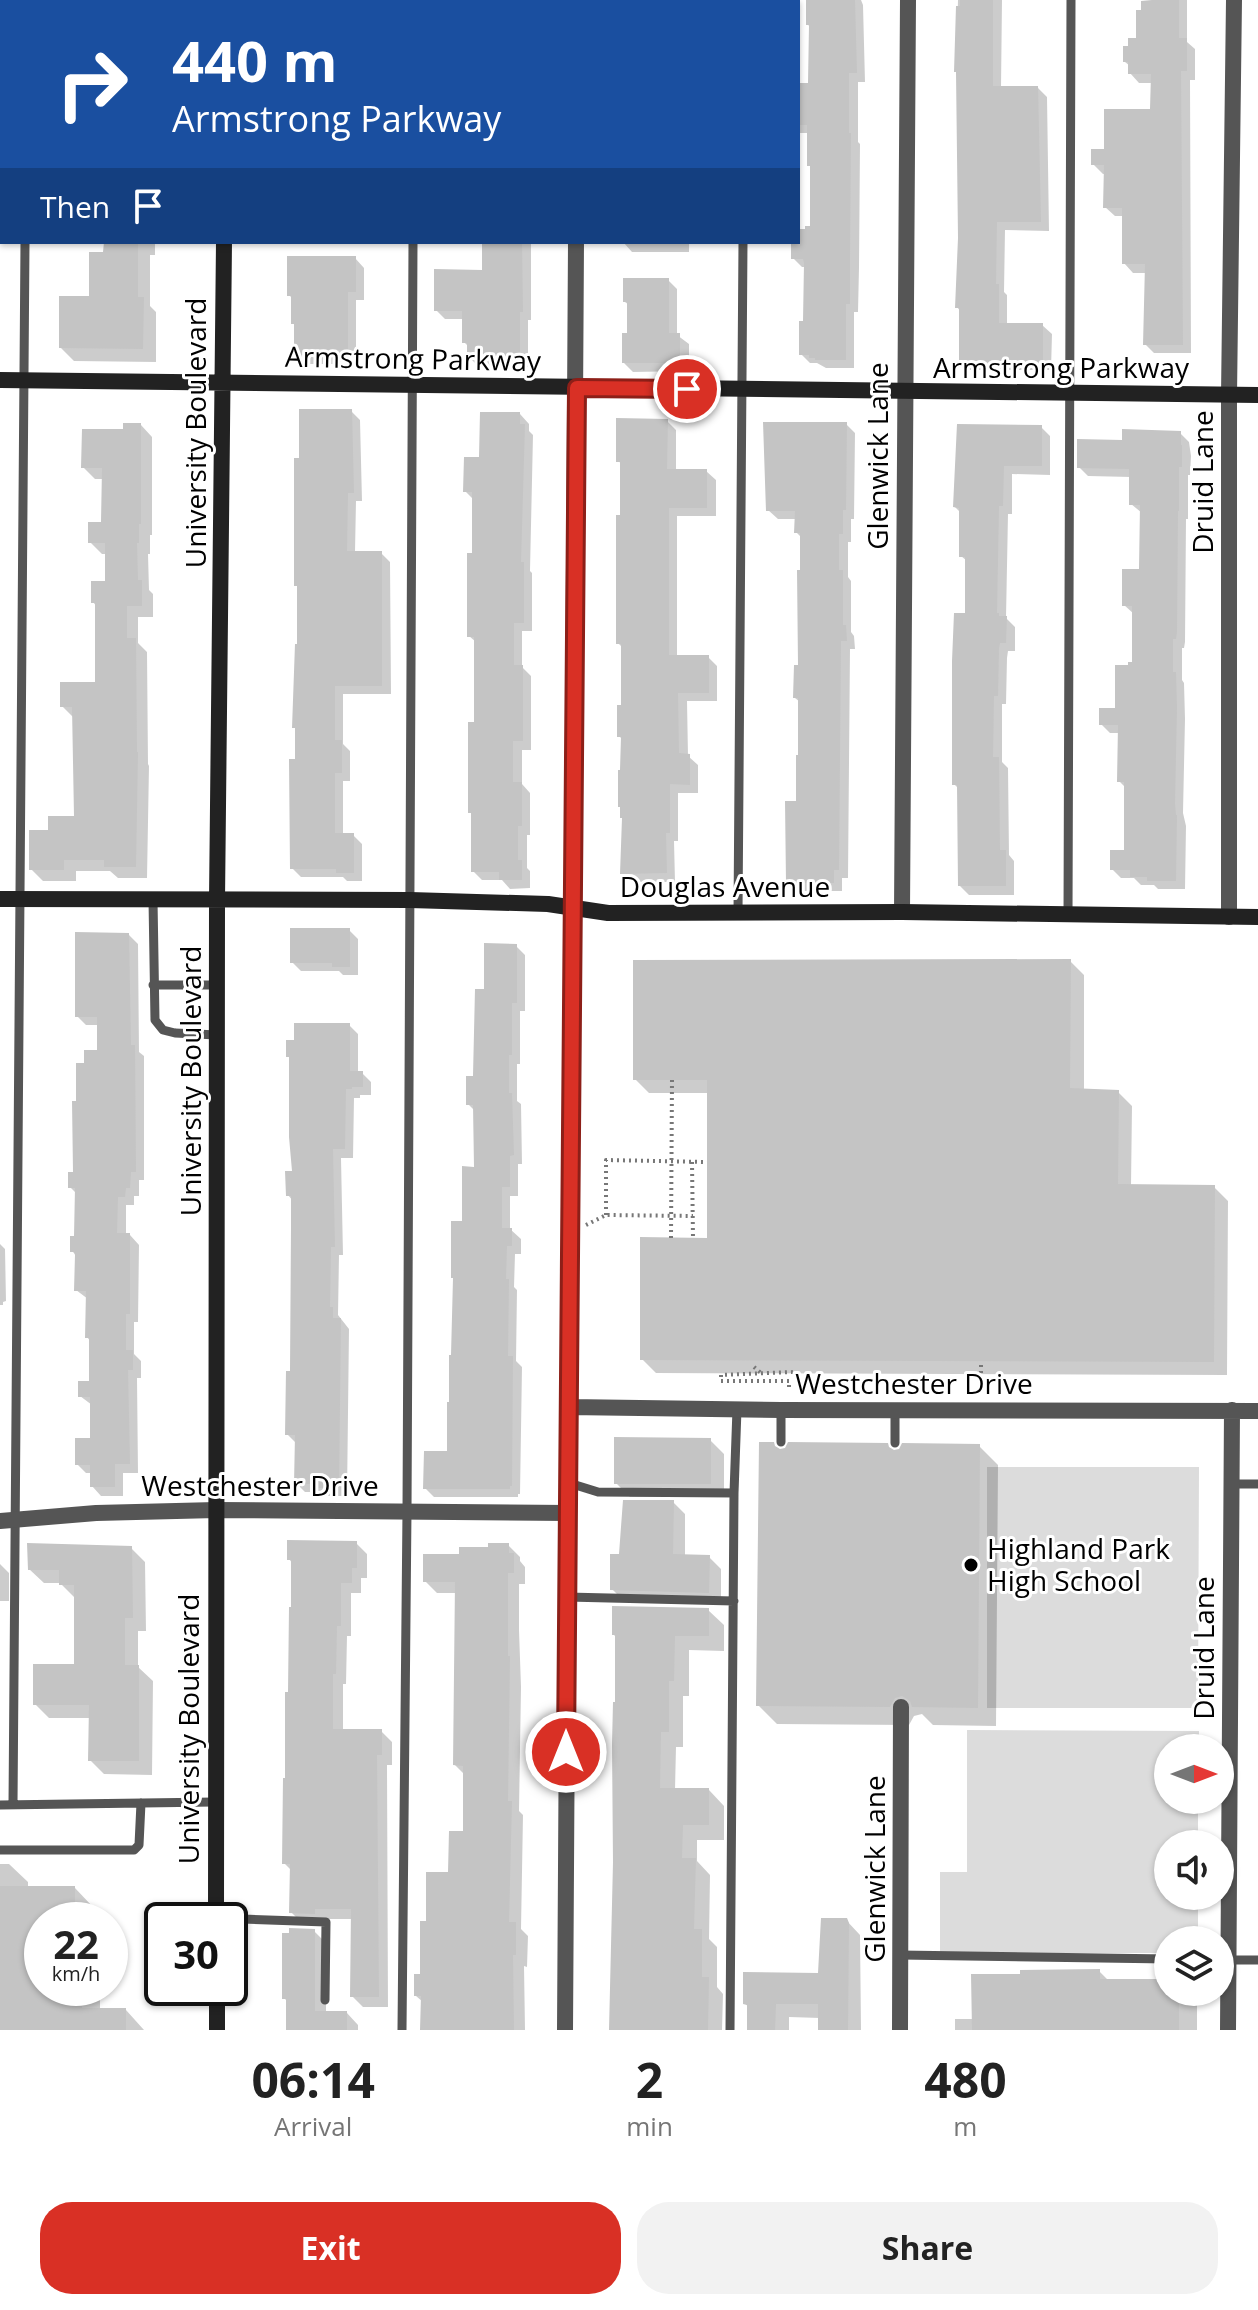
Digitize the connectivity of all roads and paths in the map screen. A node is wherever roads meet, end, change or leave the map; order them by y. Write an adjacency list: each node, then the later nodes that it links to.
1 (908, 0): 15 (street, Glenwick Lane)
2 (1071, 0): 16 (lane)
3 (1234, 0): 17 (street, Druid Lane)
4 (25, 244): 10 (lane)
5 (224, 244): 11 (street, University Boulevard)
6 (413, 244): 12 (lane)
7 (576, 244): 13 (street)
8 (743, 244): 14 (lane)
9 (0, 380): 10 (street, Armstrong Parkway)
10 (23, 380): 11 (street, Armstrong Parkway); 20 (lane)
11 (224, 382): 12 (street, Armstrong Parkway); 22 (street, University Boulevard)
12 (413, 384): 13 (street, Armstrong Parkway); 23 (lane)
13 (577, 388): 14 (street, Armstrong Parkway); 24 (street)
14 (743, 390): 15 (street, Armstrong Parkway); 26 (lane)
15 (905, 393): 16 (street, Armstrong Parkway); 25 (street, Glenwick Lane)
16 (1070, 393): 17 (street, Armstrong Parkway); 27 (lane)
17 (1229, 395): 18 (street, Armstrong Parkway); 28 (street, Druid Lane)
18 (1258, 395)
19 (0, 899): 20 (street, Douglas Avenue)
20 (19, 899): 21 (street, Douglas Avenue); 62 (lane)
21 (153, 900): 22 (street, Douglas Avenue); 30 (lane)
22 (217, 900): 23 (street, Douglas Avenue); 31 (street, University Boulevard)
23 (410, 900): 24 (street, Douglas Avenue); 60 (lane)
24 (572, 908): 26 (street, Douglas Avenue); 47 (street)
25 (902, 912): 26 (street, Douglas Avenue); 27 (street, Douglas Avenue)
26 (738, 914)
27 (1068, 915): 28 (street, Douglas Avenue)
28 (1229, 917): 29 (street, Douglas Avenue)
29 (1258, 917)
30 (153, 985): 31 (lane); 32 (lane)
31 (217, 985): 32 (street, University Boulevard)
32 (217, 1035): 59 (street, University Boulevard)
33 (672, 1080): 34 (path)
34 (671, 1162): 35 (path); 37 (path); 37 (path)
35 (692, 1162): 36 (path); 38 (path)
36 (707, 1162)
37 (670, 1216): 38 (path); 39 (path)
38 (693, 1216): 40 (path)
39 (671, 1238)
40 (693, 1238)
41 (981, 1365): 45 (path)
42 (754, 1367): 44 (path)
43 (794, 1372): 44 (path)
44 (761, 1373): 46 (path)
45 (981, 1378)
46 (789, 1387)
47 (569, 1407): 48 (street, Westchester Drive); 55 (street)
48 (737, 1409): 50 (street, Westchester Drive); 58 (lane)
49 (895, 1409): 50 (street, Westchester Drive); 51 (street, Westchester Drive); 54 (lane)
50 (781, 1410): 53 (lane)
51 (1232, 1410): 52 (street, Westchester Drive); 56 (street, Druid Lane)
52 (1258, 1411)
53 (781, 1442)
54 (895, 1443)
55 (569, 1483): 58 (lane); 61 (street)
56 (1232, 1484): 57 (lane); 73 (street, Druid Lane)
57 (1258, 1484)
58 (734, 1493): 64 (lane)
59 (216, 1510): 60 (street, Westchester Drive); 62 (street, Westchester Drive); 66 (street, University Boulevard)
60 (407, 1511): 61 (street, Westchester Drive); 82 (lane)
61 (568, 1513): 63 (street)
62 (8, 1520): 69 (lane)
63 (567, 1597): 64 (lane); 83 (street)
64 (734, 1601): 84 (lane)
65 (901, 1707): 74 (street, Glenwick Lane)
66 (214, 1802): 67 (lane); 71 (street, University Boulevard)
67 (141, 1803): 69 (lane); 70 (lane)
68 (0, 1805): 69 (lane)
69 (13, 1805)
70 (0, 1850)
71 (216, 1902)
72 (248, 1920): 78 (lane)
73 (1225, 1926)
74 (900, 1955): 75 (lane); 85 (street, Glenwick Lane)
75 (1154, 1959)
76 (1234, 1960): 77 (lane)
77 (1258, 1960)
78 (325, 2000)
79 (217, 2006): 81 (street)
80 (1227, 2006): 86 (street, Druid Lane)
81 (217, 2030)
82 (402, 2030)
83 (565, 2030)
84 (730, 2030)
85 (900, 2030)
86 (1228, 2030)

